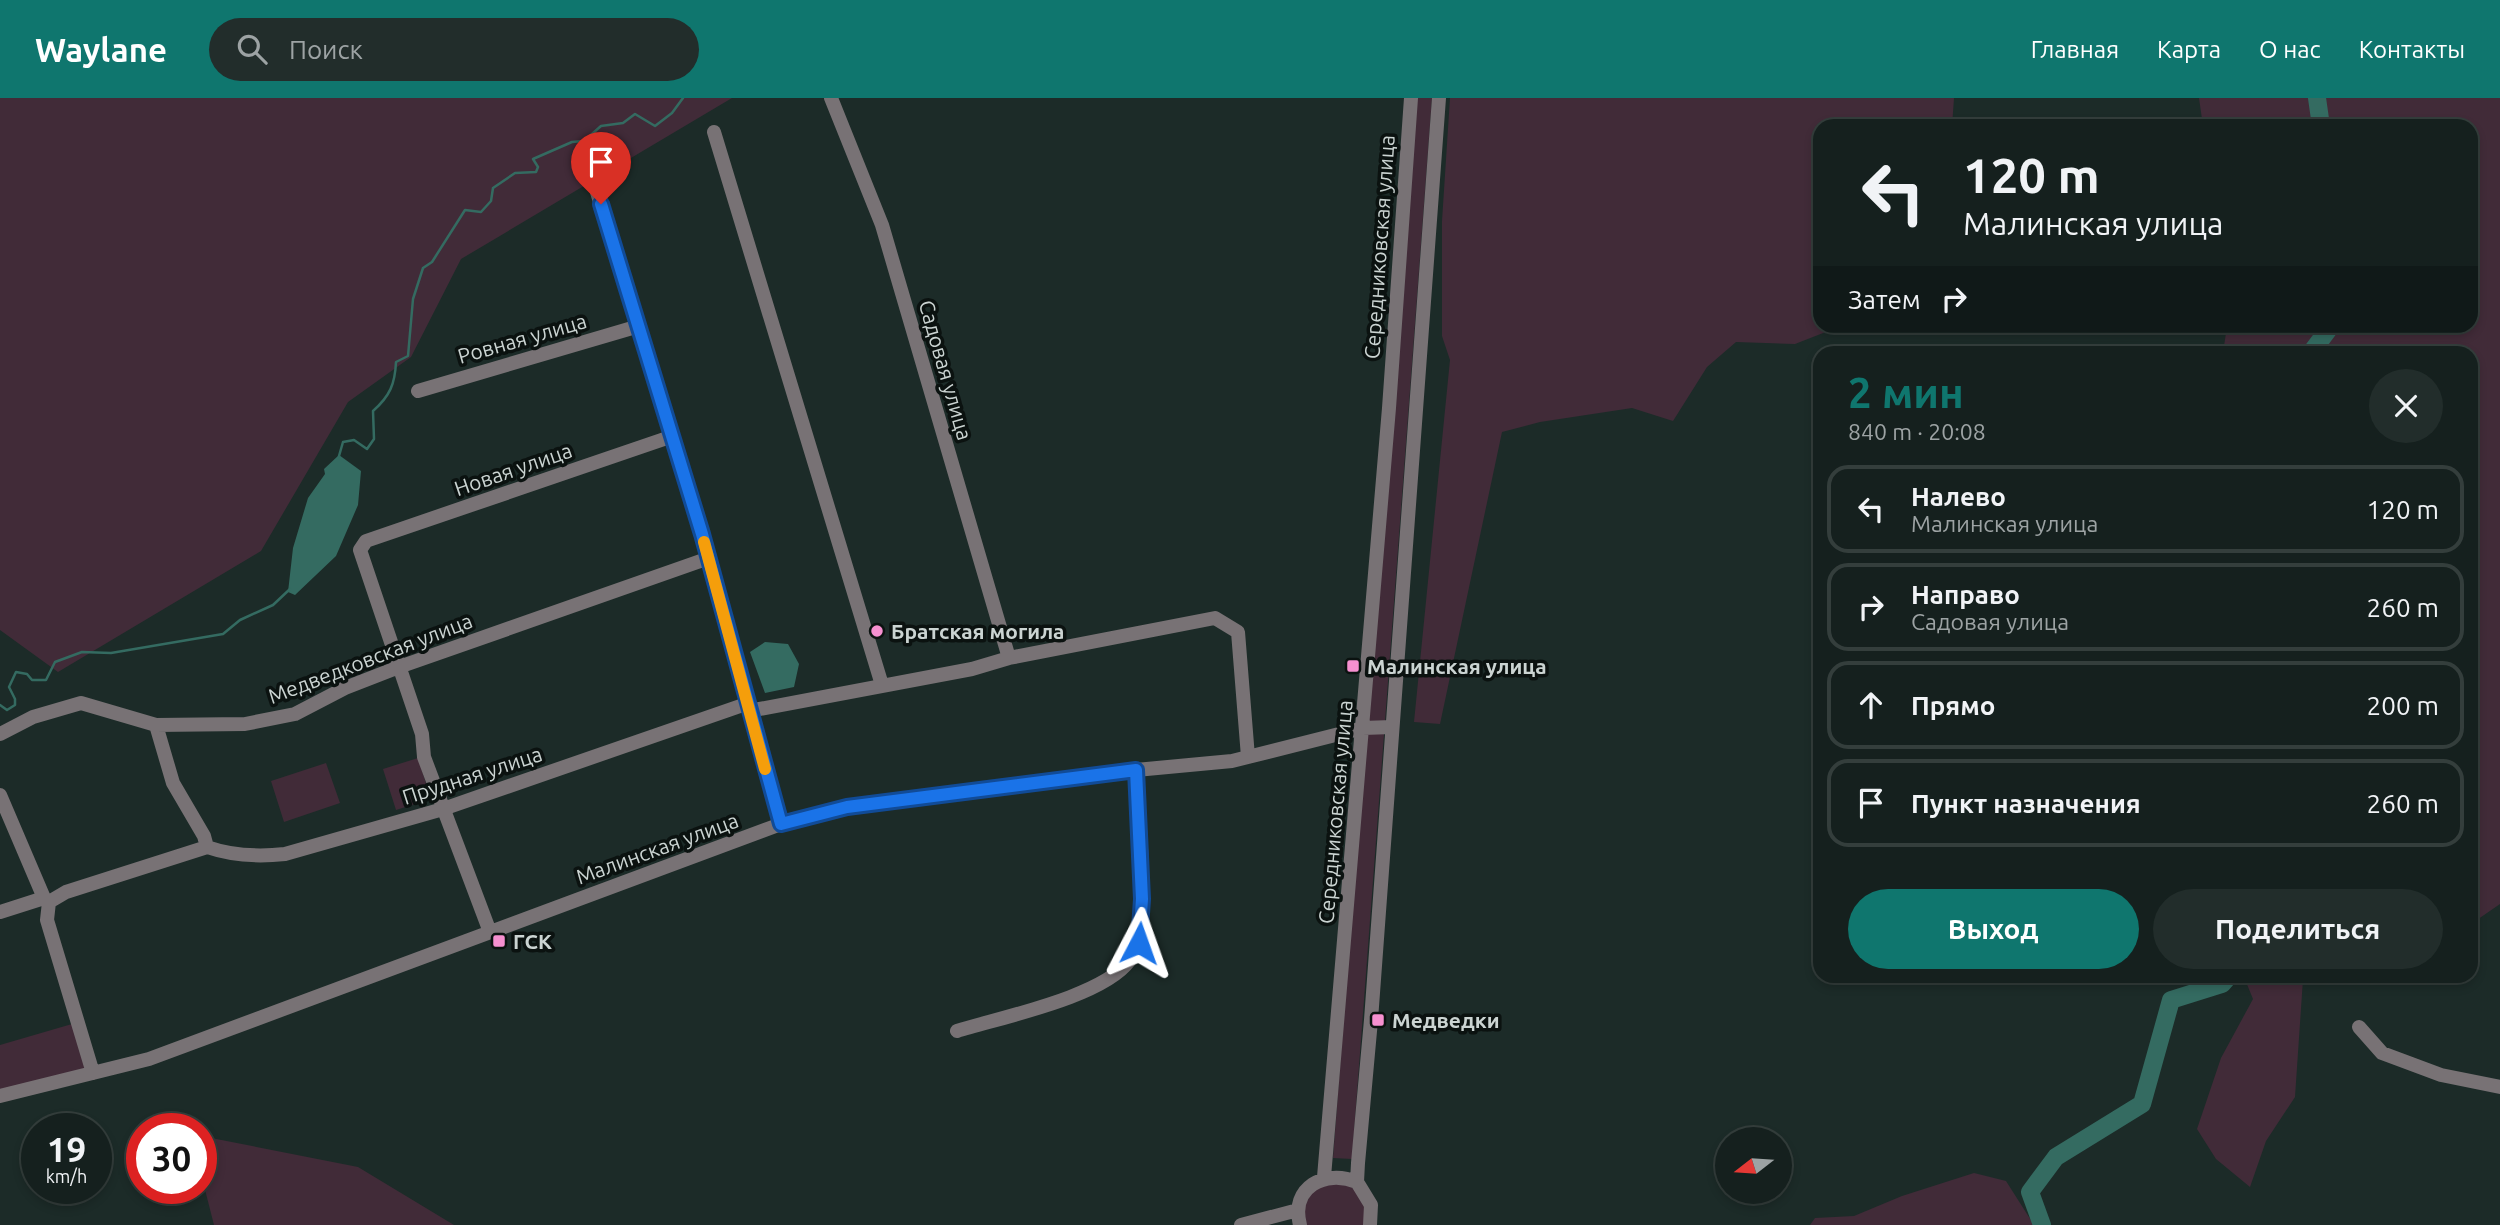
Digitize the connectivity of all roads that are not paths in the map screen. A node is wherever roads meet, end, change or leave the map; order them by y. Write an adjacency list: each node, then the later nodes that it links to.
1 (831, 98): 10 (street, Садовая улица)
2 (1411, 98): 16 (street, Середниковская улица)
3 (1439, 98): 15 (street)
4 (713, 132): 12 (street)
5 (593, 179): 6 (street)
6 (639, 326): 7 (street, Ровная улица); 8 (street)
7 (418, 391)
8 (673, 436): 9 (street); 11 (street, Новая улица)
9 (709, 558): 11 (street, Медведковская улица); 13 (street)
10 (1009, 658): 12 (street, Прудная улица); 18 (street, Прудная улица)
11 (399, 667): 14 (street, Медведковская улица); 21 (street)
12 (882, 685): 13 (street, Прудная улица)
13 (747, 707): 21 (street, Прудная улица); 22 (street)
14 (156, 725): 17 (street, Медведковская улица); 23 (street)
15 (1392, 727): 16 (street, Малинская улица); 33 (street)
16 (1363, 728): 18 (street, Малинская улица); 32 (street, Середниковская улица)
17 (0, 734)
18 (1248, 757): 19 (street, Малинская улица)
19 (1136, 770): 22 (street, Малинская улица); 28 (street)
20 (0, 794): 24 (street)
21 (443, 809): 23 (street, Прудная улица); 26 (street)
22 (781, 824): 26 (street, Малинская улица)
23 (207, 847): 24 (street)
24 (46, 900): 25 (street); 29 (street)
25 (0, 912)
26 (490, 932): 29 (street, Малинская улица)
27 (2358, 1027): 30 (street)
28 (957, 1031)
29 (93, 1073): 31 (street, Малинская улица)
30 (2500, 1087)
31 (0, 1096)
32 (1324, 1177): 33 (street); 34 (street)
33 (1357, 1182): 37 (street)
34 (1298, 1210): 35 (street); 36 (street)
35 (1241, 1225)
36 (1300, 1225)
37 (1370, 1225)

